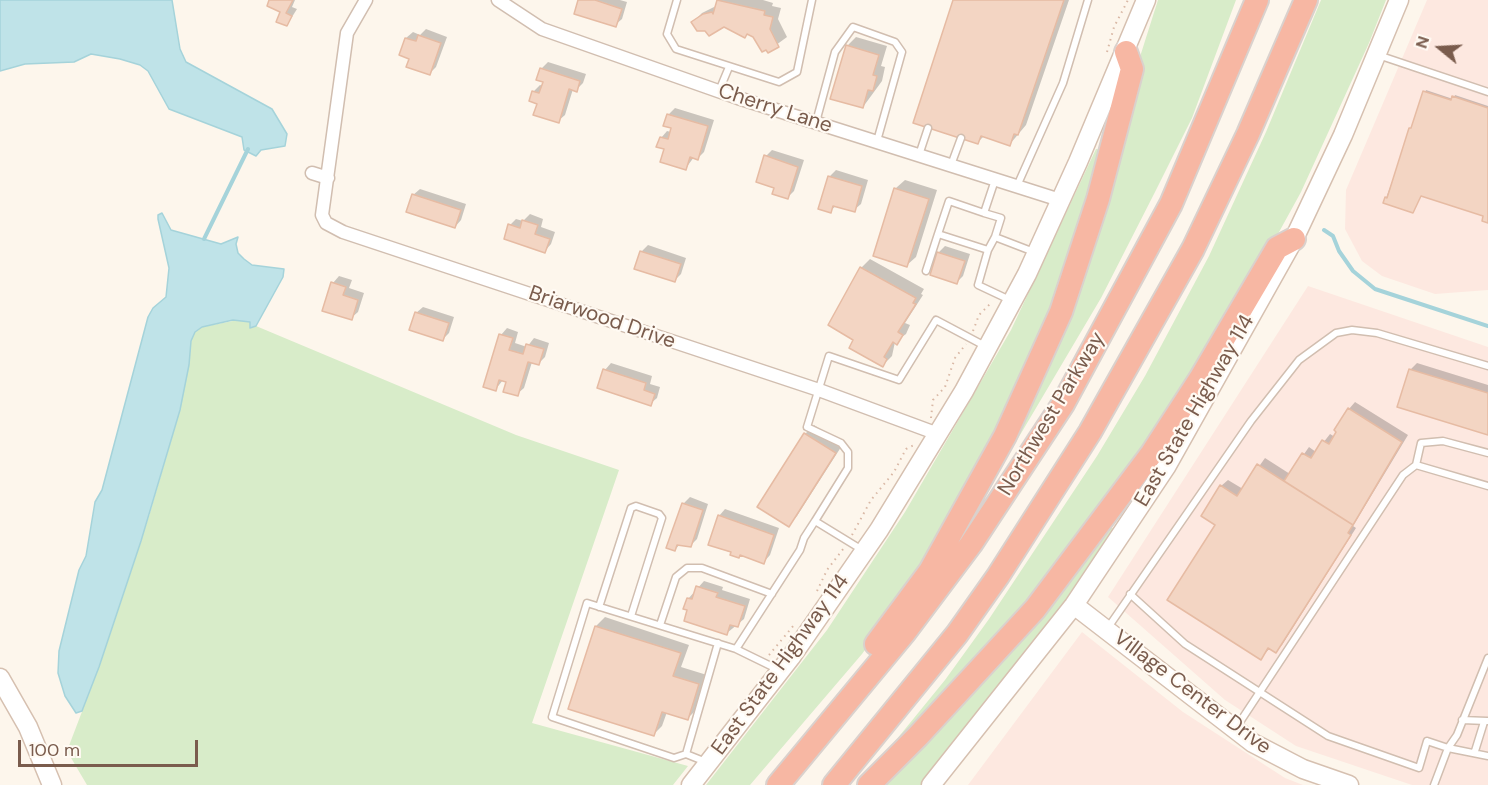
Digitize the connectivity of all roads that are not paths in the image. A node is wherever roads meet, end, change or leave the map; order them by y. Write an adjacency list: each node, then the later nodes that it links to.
1 (366, 0): 22 (street)
2 (498, 0): 13 (street, Cherry Lane)
3 (677, 0): 12 (lane)
4 (812, 0): 12 (lane)
5 (1088, 0): 24 (lane)
6 (1146, 0): 10 (main road, East State Highway 114)
7 (1257, 0): 60 (highway, Northwest Parkway)
8 (1306, 0): 69 (highway, Northwest Parkway)
9 (1399, 0): 11 (main road, East State Highway 114)
10 (1126, 52): 25 (main road, East State Highway 114); 60 (highway)
11 (1377, 55): 14 (lane); 29 (main road, East State Highway 114)
12 (729, 67): 13 (lane)
13 (719, 91): 15 (street, Cherry Lane)
14 (1488, 92)
15 (816, 122): 18 (street, Cherry Lane); 18 (lane)
16 (928, 128): 19 (lane)
17 (961, 138): 20 (lane)
18 (876, 142): 19 (street, Cherry Lane)
19 (919, 156): 20 (street, Cherry Lane)
20 (951, 166): 23 (street, Cherry Lane)
21 (312, 173): 22 (street)
22 (328, 178): 36 (street, Briarwood Drive)
23 (995, 180): 24 (street, Cherry Lane); 26 (lane)
24 (1017, 187): 25 (street, Cherry Lane)
25 (1060, 200): 31 (main road, East State Highway 114)
26 (984, 213): 27 (lane); 28 (lane)
27 (938, 234): 30 (lane); 32 (lane)
28 (995, 237): 30 (lane); 31 (lane)
29 (1294, 239): 45 (main road, East State Highway 114); 70 (highway)
30 (988, 250): 33 (lane)
31 (1036, 254): 33 (main road, East State Highway 114)
32 (926, 271)
33 (1012, 302): 34 (main road, East State Highway 114)
34 (988, 347): 36 (lane); 37 (main road, East State Highway 114)
35 (1488, 366): 44 (lane)
36 (819, 390): 37 (street, Briarwood Drive); 41 (lane)
37 (932, 432): 42 (main road, East State Highway 114)
38 (1488, 453): 39 (lane)
39 (1416, 465): 40 (lane); 56 (lane)
40 (1488, 486)
41 (815, 521): 42 (lane); 43 (lane)
42 (864, 551): 53 (main road, East State Highway 114)
43 (772, 594): 48 (lane); 51 (lane)
44 (1130, 594): 49 (lane); 56 (lane)
45 (1074, 605): 49 (main road, Village Center Drive); 71 (main road, East State Highway 114)
46 (599, 607): 47 (lane); 47 (lane); 63 (lane)
47 (631, 616): 48 (lane)
48 (660, 625): 50 (lane)
49 (1107, 629): 59 (main road, Village Center Drive)
50 (718, 643): 51 (lane); 63 (lane)
51 (736, 648): 53 (lane)
52 (1488, 658): 55 (lane)
53 (780, 670): 65 (main road, East State Highway 114)
54 (0, 678): 66 (main road)
55 (1485, 680): 57 (lane)
56 (1260, 692): 59 (lane); 61 (lane)
57 (1462, 720): 58 (lane); 61 (lane)
58 (1486, 722): 62 (lane)
59 (1235, 730): 72 (main road, Village Center Drive)
60 (819, 738): 68 (highway, Northwest Parkway)
61 (1448, 748): 62 (lane); 73 (lane)
62 (1475, 751): 64 (lane)
63 (686, 754): 65 (lane)
64 (1488, 756)
65 (708, 763): 67 (main road, East State Highway 114)
66 (52, 785)
67 (691, 785)
68 (778, 785)
69 (834, 785)
70 (869, 785)
71 (931, 785)
72 (1349, 785)
73 (1434, 785)

